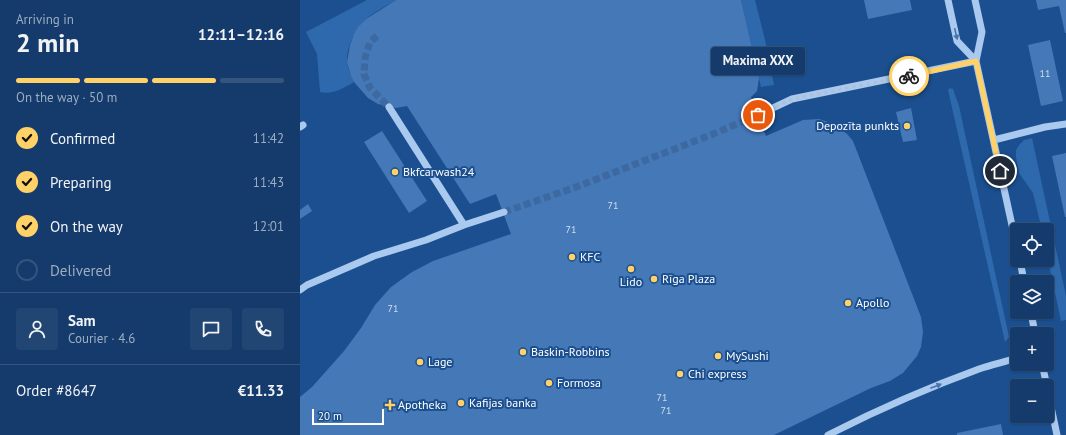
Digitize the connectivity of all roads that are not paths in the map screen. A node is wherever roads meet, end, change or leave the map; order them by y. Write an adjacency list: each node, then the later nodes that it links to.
1 (948, 0): 3 (street, one-way to 3)
2 (976, 0): 3 (street)
3 (976, 61): 5 (street); 7 (street)
4 (389, 107): 10 (street)
5 (758, 115)
6 (1066, 124): 7 (street)
7 (994, 140): 9 (street)
8 (504, 212): 10 (street)
9 (1012, 223)
10 (464, 225): 11 (street)
11 (300, 290)
12 (1010, 360): 14 (street, one-way to 12)
13 (1054, 421): 15 (street)
14 (828, 435)
15 (1057, 435)

